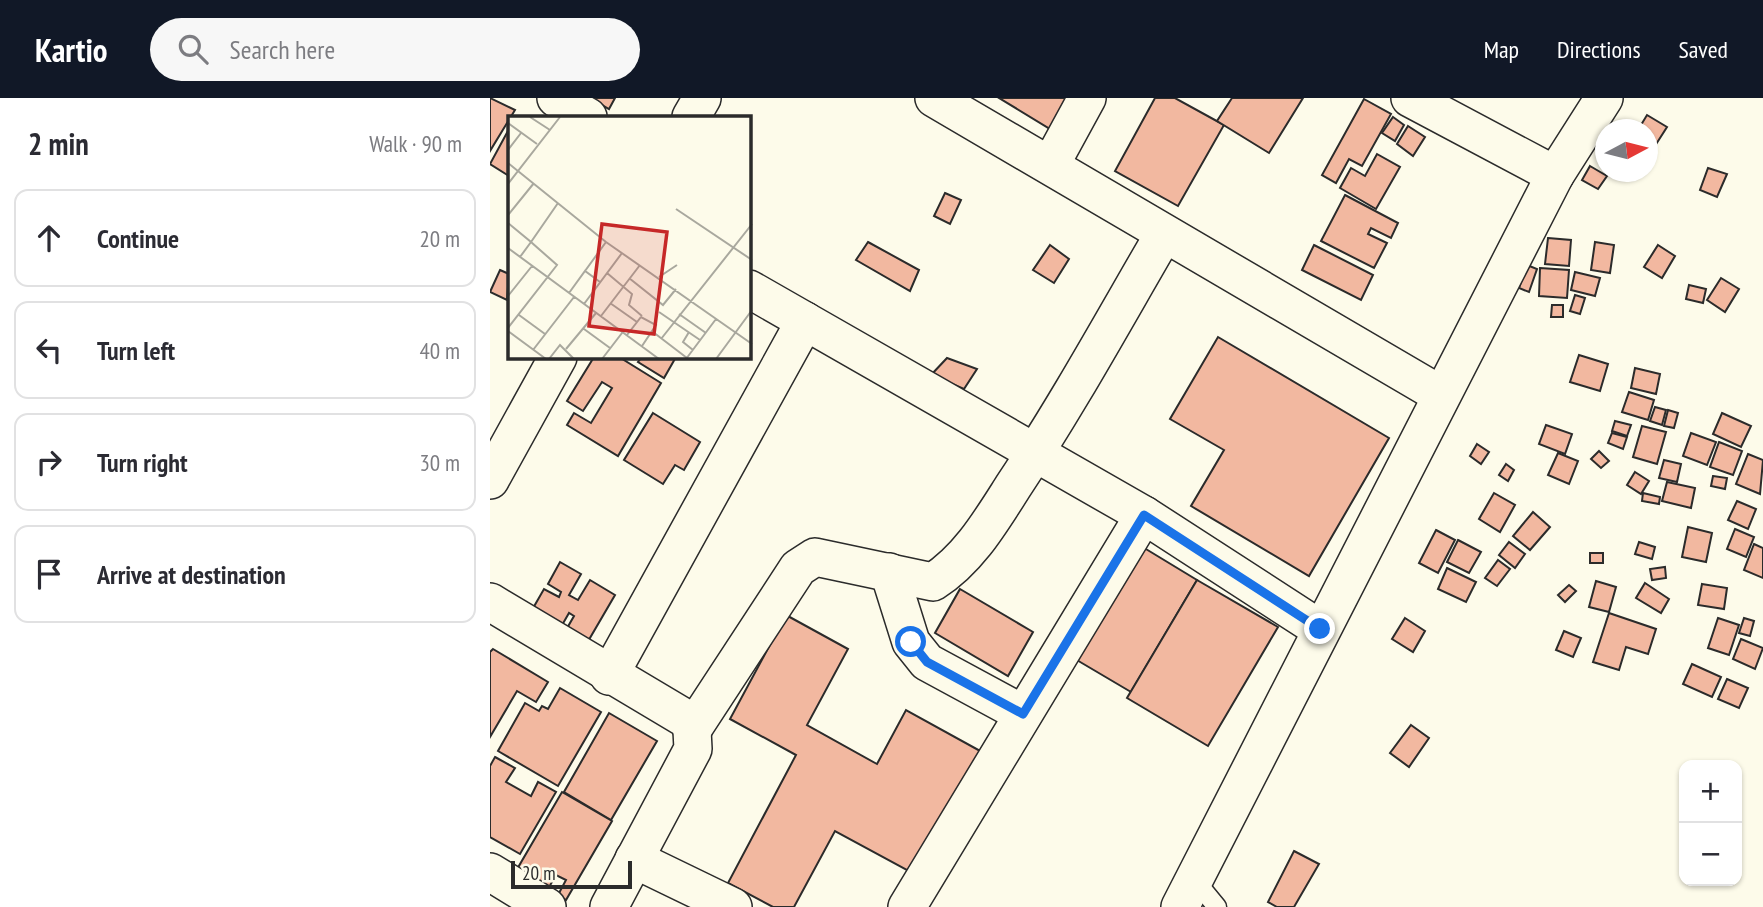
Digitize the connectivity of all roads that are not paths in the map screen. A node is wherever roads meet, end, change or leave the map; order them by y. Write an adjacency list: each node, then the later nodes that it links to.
1 (556, 98): 7 (street)
2 (702, 98): 8 (street)
3 (934, 98): 9 (street)
4 (1087, 98): 9 (street)
5 (1410, 98): 10 (street)
6 (1604, 98): 10 (street)
7 (586, 116)
8 (692, 116)
9 (1051, 164): 11 (street)
10 (1555, 176): 15 (street)
11 (1164, 234): 15 (street); 16 (street)
12 (751, 290): 13 (street)
13 (805, 321): 16 (street); 22 (street)
14 (557, 359): 17 (street)
15 (1441, 395): 21 (street)
16 (1036, 453): 18 (street); 19 (street)
17 (490, 480)
18 (1144, 515): 21 (street); 23 (street)
19 (889, 572): 23 (street); 24 (street)
20 (490, 602): 22 (street)
21 (1320, 629): 27 (street)
22 (609, 676): 24 (street)
23 (1023, 714): 31 (street)
24 (692, 730): 25 (street)
25 (634, 859): 29 (street); 30 (street)
26 (500, 888): 28 (street)
27 (1187, 893): 32 (lane)
28 (547, 907)
29 (609, 907)
30 (733, 907)
31 (906, 907)
32 (1217, 907)

